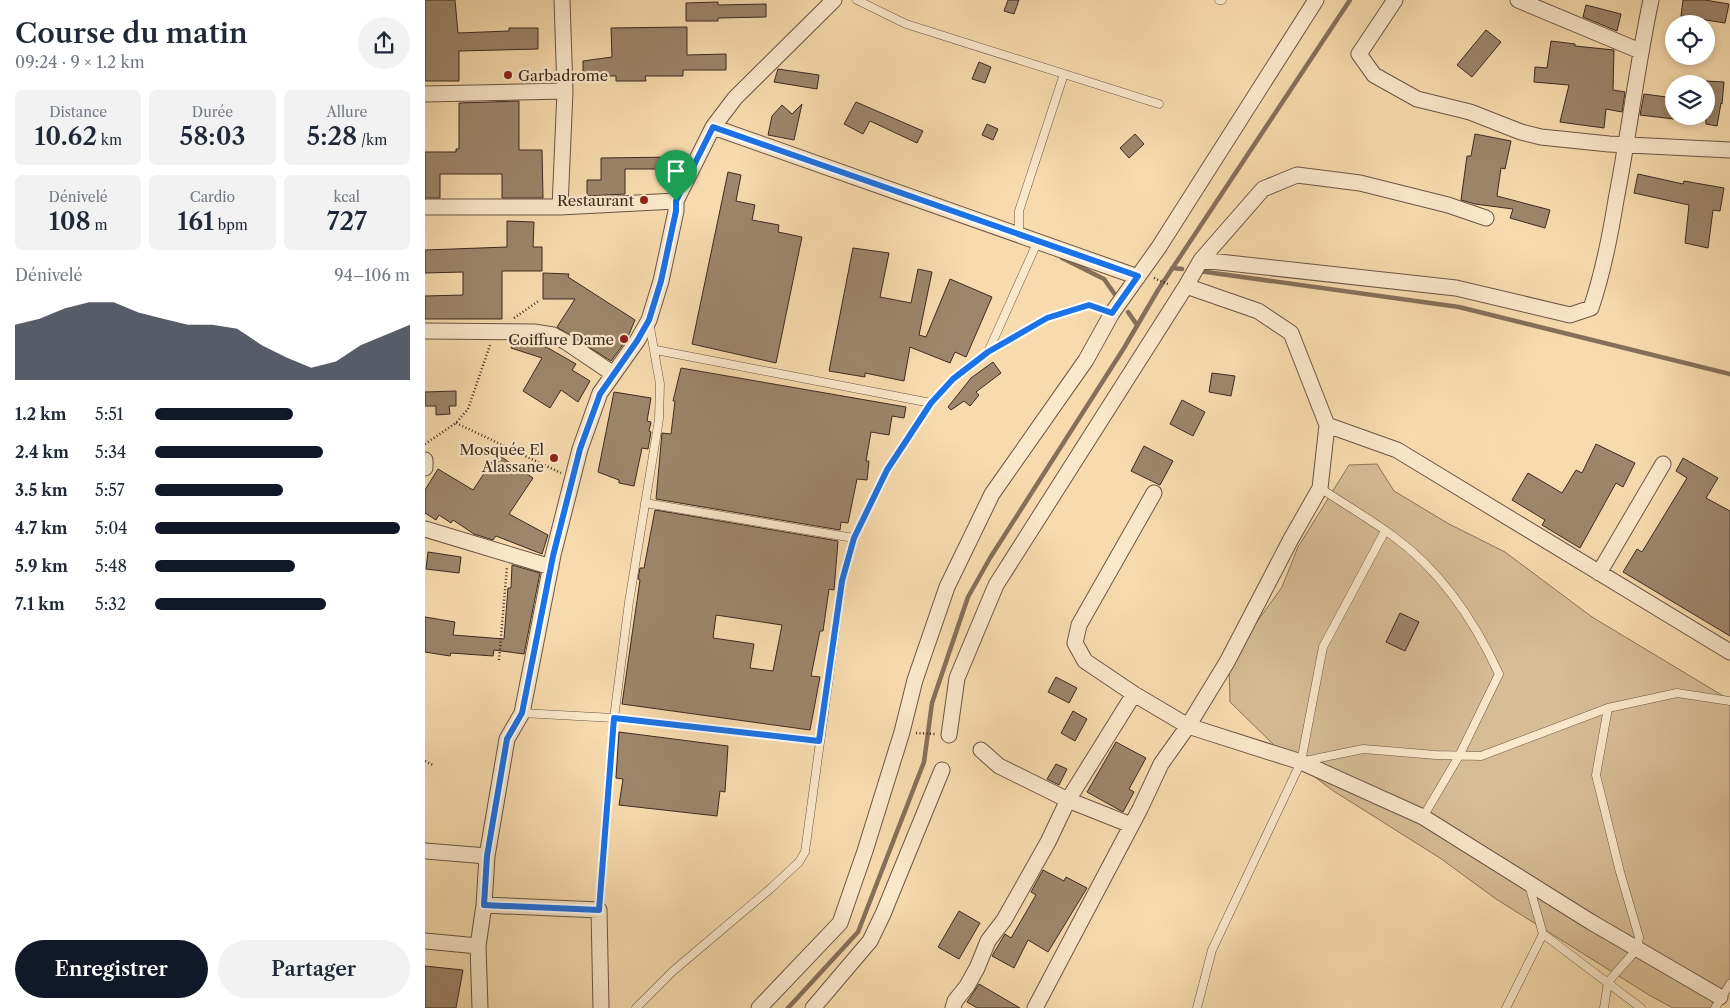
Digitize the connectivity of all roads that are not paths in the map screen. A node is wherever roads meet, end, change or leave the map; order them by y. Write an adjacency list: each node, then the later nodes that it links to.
1 (562, 0): 10 (street)
2 (834, 0): 13 (street)
3 (857, 0): 9 (lane)
4 (1315, 0): 23 (street)
5 (1395, 0): 14 (street)
6 (1518, 0): 8 (street)
7 (1651, 0): 8 (street)
8 (1640, 51): 14 (street)
9 (1063, 74): 12 (lane); 20 (lane)
10 (565, 91): 11 (street); 18 (street)
11 (425, 94)
12 (1159, 104)
13 (713, 127): 16 (street); 20 (street)
14 (1627, 146): 15 (street); 22 (street)
15 (1730, 150)
16 (676, 201): 18 (street); 26 (street)
17 (425, 207): 18 (street)
18 (560, 207)
19 (1486, 218): 22 (street)
20 (1019, 236): 21 (street)
21 (1037, 243): 23 (street); 29 (lane)
22 (1201, 260): 24 (street)
23 (1144, 276): 25 (street)
24 (1179, 286): 32 (street); 51 (street)
25 (1112, 313): 29 (lane); 75 (street)
26 (649, 320): 28 (lane); 30 (street)
27 (425, 331): 30 (street)
28 (656, 350): 31 (lane); 38 (lane)
29 (988, 352): 31 (lane)
30 (613, 374): 42 (street)
31 (931, 403): 41 (lane)
32 (1327, 424): 36 (street); 43 (street)
33 (425, 460): 35 (street)
34 (1663, 464): 43 (street)
35 (425, 468)
36 (1320, 488): 40 (lane); 50 (street)
37 (1154, 493): 45 (street)
38 (645, 504): 41 (lane); 49 (lane)
39 (425, 529): 42 (street)
40 (1385, 531): 54 (lane); 55 (lane)
41 (854, 538): 52 (lane)
42 (551, 567): 48 (street)
43 (1599, 573): 44 (street)
44 (1730, 652)
45 (1134, 694): 50 (street); 57 (street)
46 (1730, 701): 47 (lane)
47 (1608, 708): 54 (lane); 68 (lane)
48 (522, 713): 49 (lane); 61 (street)
49 (614, 718): 52 (lane); 64 (lane)
50 (1188, 726): 55 (street); 59 (street)
51 (945, 735)
52 (819, 741): 74 (lane)
53 (981, 750): 57 (street)
54 (1459, 756): 55 (lane); 58 (lane)
55 (1301, 762): 58 (street); 79 (lane)
56 (942, 770): 76 (street)
57 (1068, 800): 59 (street); 77 (street)
58 (1423, 817): 62 (street)
59 (1131, 825): 78 (street)
60 (425, 851): 61 (street)
61 (487, 856): 63 (street)
62 (1528, 883): 65 (lane); 68 (street)
63 (484, 905): 64 (street); 67 (street)
64 (599, 910): 73 (street)
65 (1543, 934): 69 (lane); 80 (lane)
66 (425, 941): 67 (street)
67 (478, 946): 72 (street)
68 (1637, 949): 69 (lane); 71 (street)
69 (1608, 982): 81 (lane); 82 (lane)
70 (1730, 984): 71 (lane)
71 (1717, 1003)
72 (480, 1008)
73 (601, 1008)
74 (636, 1008)
75 (759, 1008)
76 (813, 1008)
77 (953, 1008)
78 (1035, 1008)
79 (1197, 1008)
80 (1506, 1008)
81 (1604, 1008)
82 (1641, 1008)

